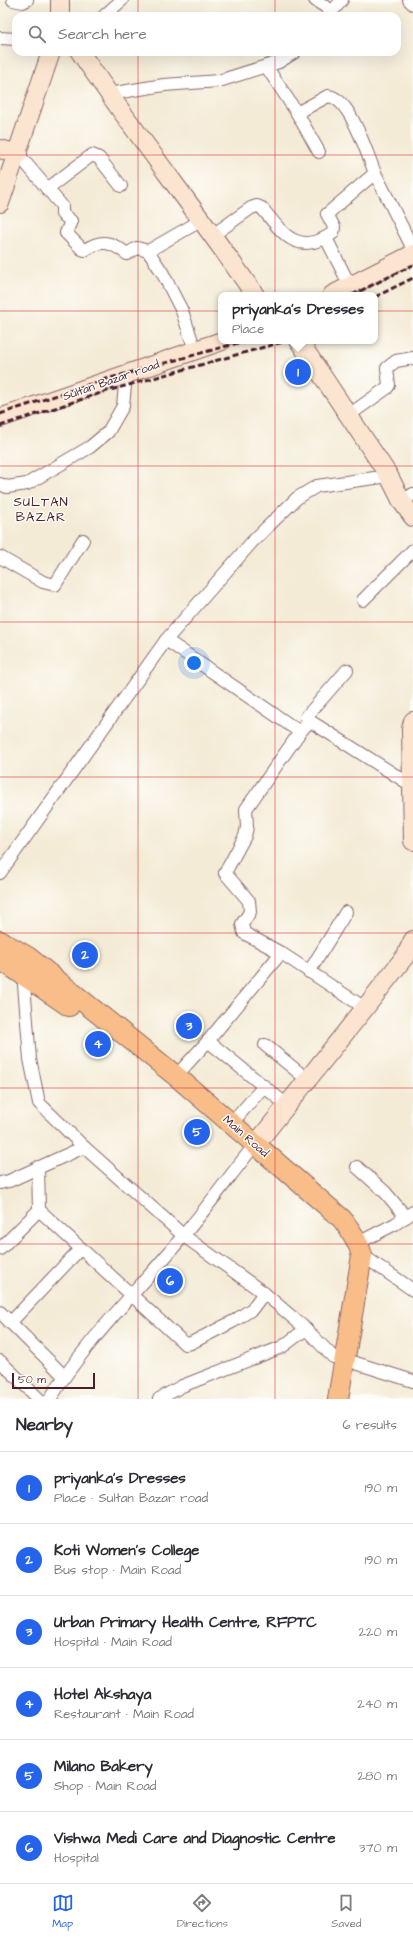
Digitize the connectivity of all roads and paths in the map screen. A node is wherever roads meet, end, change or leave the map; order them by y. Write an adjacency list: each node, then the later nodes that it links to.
1 (13, 0): 2 (street)
2 (27, 0)
3 (122, 0): 8 (street)
4 (315, 0): 9 (street)
5 (342, 0): 10 (street)
6 (409, 0): 7 (street)
7 (413, 4)
8 (108, 12)
9 (328, 12)
10 (332, 12)
11 (0, 38): 12 (street)
12 (12, 39)
13 (50, 56): 21 (street)
14 (83, 56): 17 (street)
15 (289, 56): 16 (street)
16 (266, 66): 17 (street); 18 (street)
17 (109, 94): 26 (street)
18 (297, 113): 20 (street); 22 (street)
19 (0, 149): 21 (street)
20 (319, 152)
21 (18, 154): 24 (street); 25 (street)
22 (375, 173): 28 (street); 29 (street)
23 (121, 186): 24 (street)
24 (47, 189): 30 (street)
25 (0, 203)
26 (202, 220): 27 (street); 30 (street)
27 (213, 235): 28 (street); 33 (street)
28 (326, 238): 32 (street)
29 (413, 249)
30 (148, 250): 37 (street)
31 (413, 254): 32 (street)
32 (350, 286): 34 (street)
33 (253, 292)
34 (338, 292)
35 (218, 342): 37 (street, Sultan Bazar road)
36 (300, 344): 40 (street)
37 (195, 350): 39 (street, Sultan Bazar road)
38 (413, 358): 40 (street)
39 (126, 375): 41 (street, Sultan Bazar road); 43 (street)
40 (349, 415): 42 (street)
41 (0, 418)
42 (389, 476): 44 (street); 50 (street)
43 (0, 484)
44 (408, 498): 45 (street)
45 (413, 517)
46 (83, 540): 48 (street)
47 (413, 550): 49 (street)
48 (0, 557)
49 (363, 600)
50 (166, 640): 54 (street); 57 (street)
51 (347, 670): 52 (street)
52 (310, 721): 54 (street); 55 (street)
53 (413, 721): 55 (street)
54 (300, 732): 61 (street)
55 (411, 785): 56 (street)
56 (413, 841)
57 (0, 873)
58 (346, 912): 64 (street)
59 (0, 941): 63 (main road, Main Road)
60 (411, 951): 65 (street)
61 (281, 953): 64 (street); 66 (street)
62 (0, 959): 63 (main road, Main Road)
63 (25, 965): 68 (main road, Main Road); 73 (street); 74 (main road, Main Road)
64 (309, 972): 65 (street)
65 (365, 1008): 69 (street)
66 (208, 1040): 68 (street); 70 (street)
67 (265, 1045): 69 (street)
68 (176, 1076): 72 (main road, Main Road)
69 (308, 1080): 71 (street)
70 (264, 1086): 71 (street); 72 (street)
71 (288, 1106): 74 (street)
72 (232, 1123): 74 (main road, Main Road)
73 (84, 1147): 75 (street); 80 (street)
74 (253, 1148): 80 (street); 83 (main road, Main Road); 90 (main road, Main Road)
75 (38, 1167): 77 (street); 78 (street)
76 (357, 1167): 79 (street)
77 (0, 1183)
78 (39, 1210): 81 (street); 82 (street)
79 (409, 1215): 83 (street)
80 (184, 1236): 85 (street); 86 (street)
81 (81, 1248): 86 (street); 88 (street)
82 (0, 1249)
83 (360, 1249): 84 (street); 90 (main road, Main Road)
84 (413, 1290)
85 (264, 1293): 86 (street); 89 (street)
86 (131, 1295): 92 (street)
87 (0, 1312): 88 (street)
88 (10, 1323): 92 (street)
89 (306, 1329): 90 (street); 96 (street)
90 (338, 1358): 93 (street); 97 (main road, Main Road); 98 (main road, Main Road)
91 (0, 1361): 94 (street)
92 (64, 1376): 95 (street)
93 (413, 1381)
94 (39, 1399)
95 (50, 1399)
96 (159, 1399)
97 (328, 1399)
98 (338, 1399)

